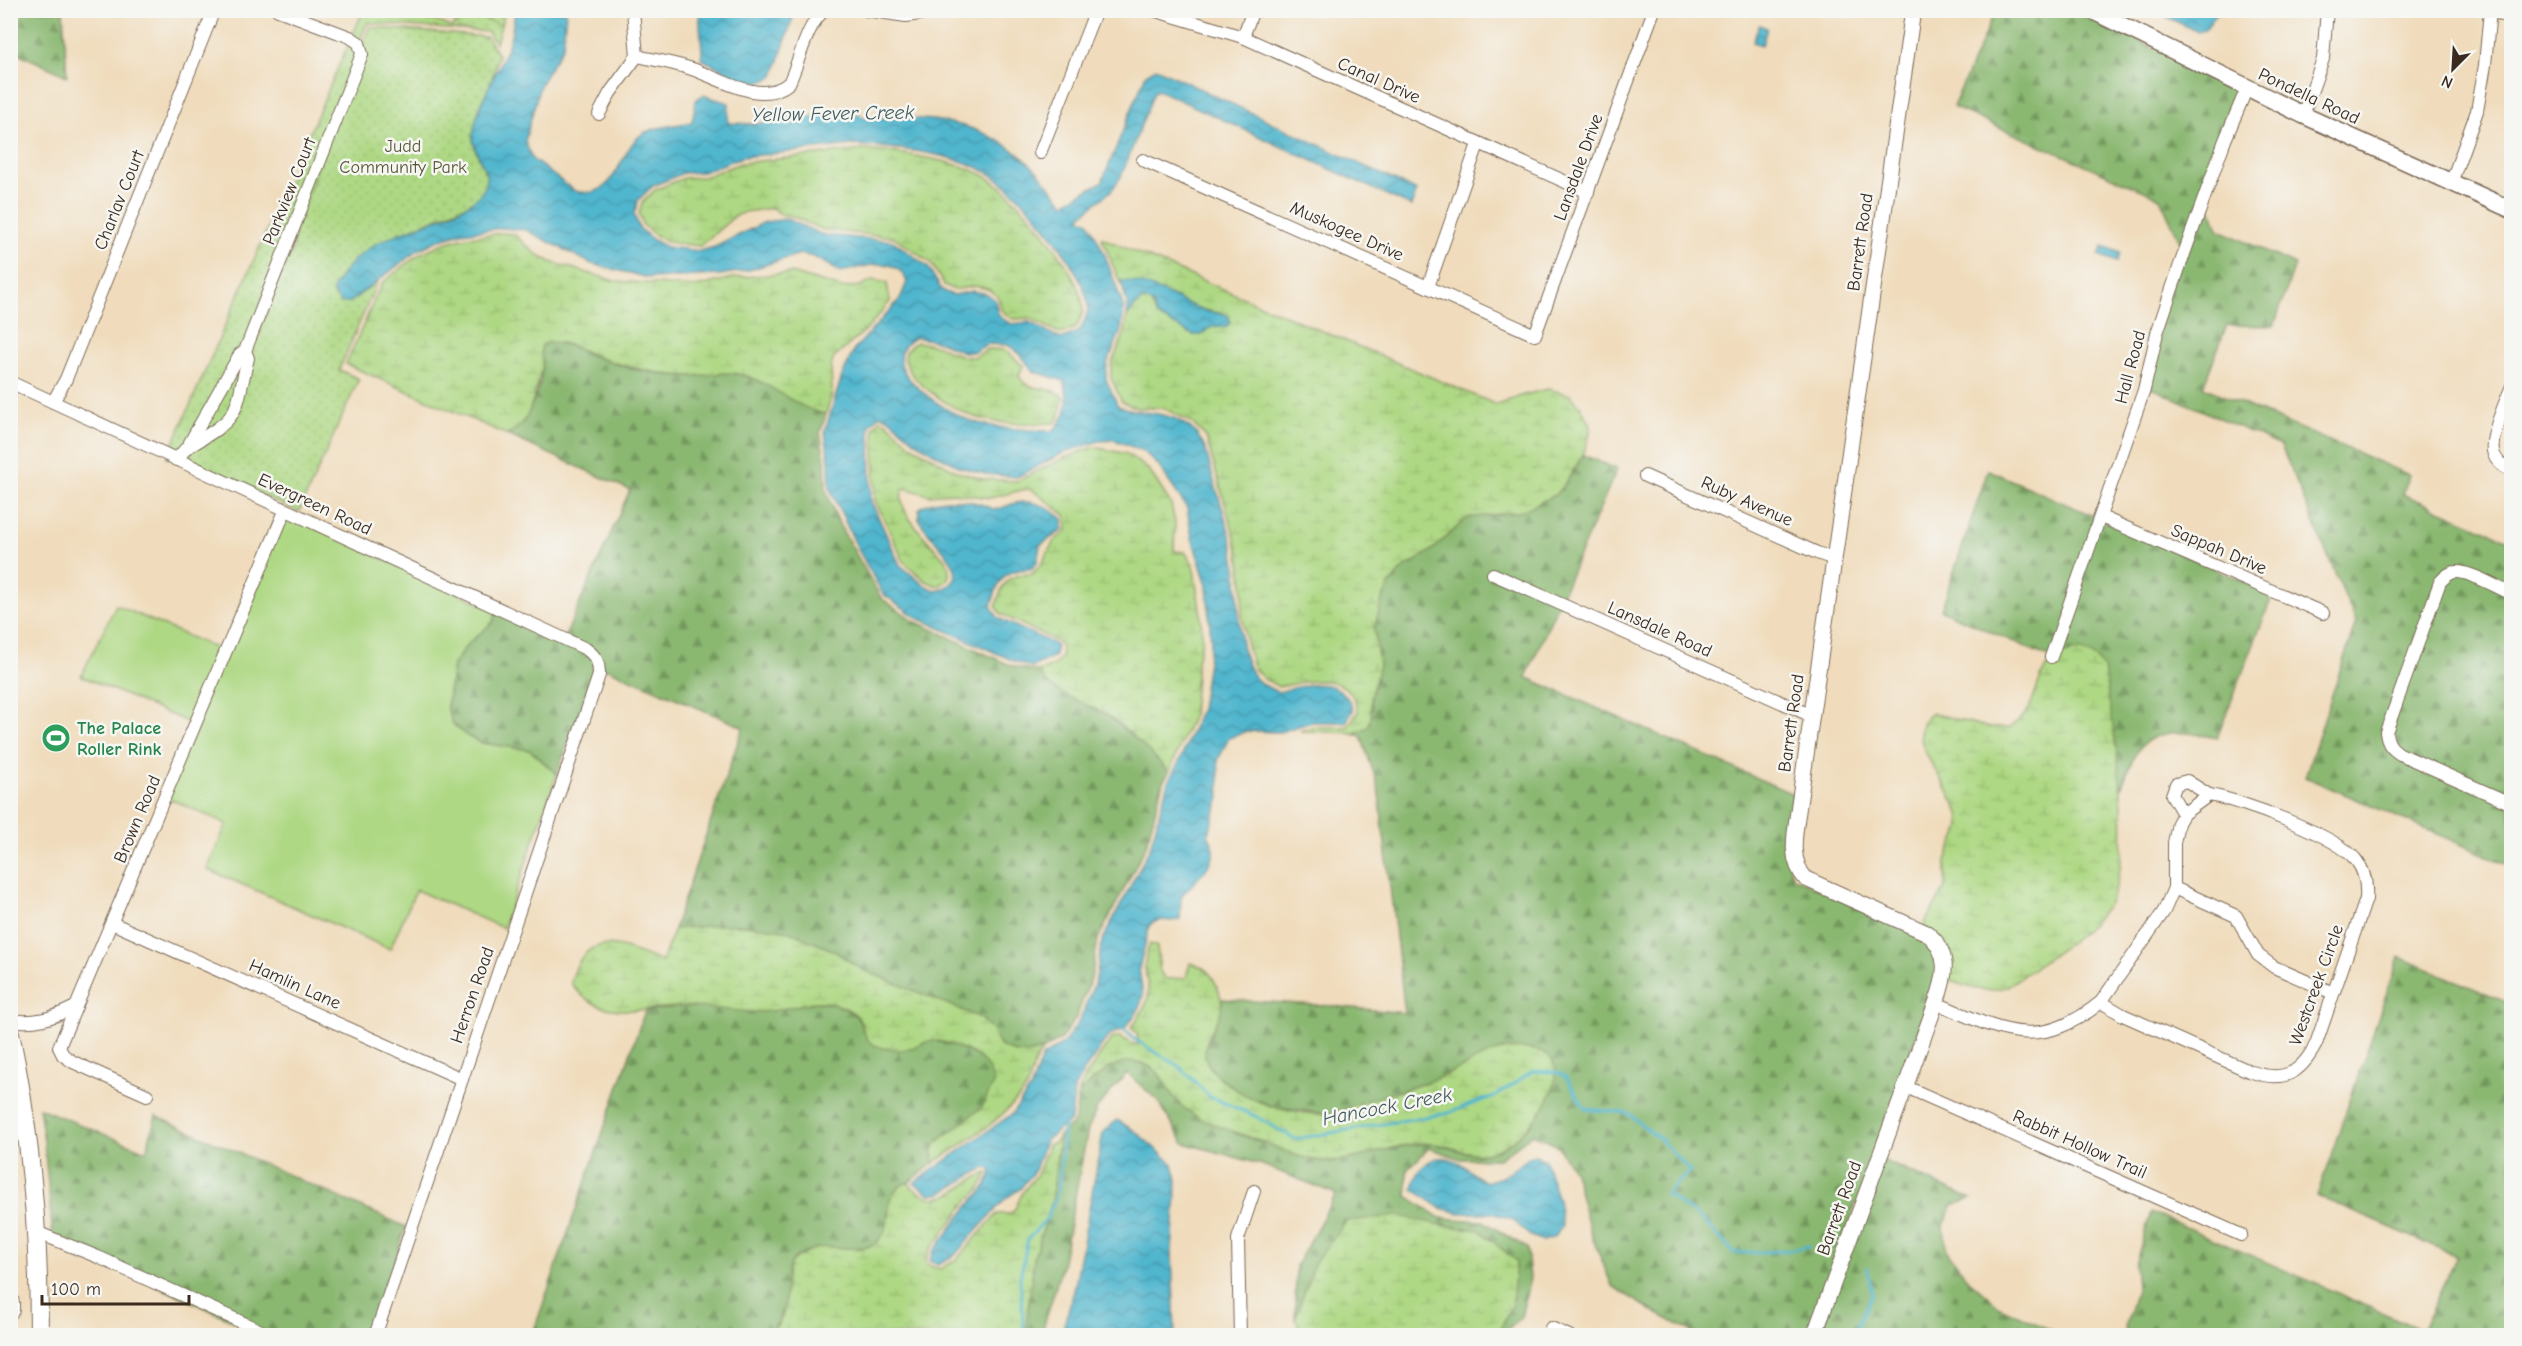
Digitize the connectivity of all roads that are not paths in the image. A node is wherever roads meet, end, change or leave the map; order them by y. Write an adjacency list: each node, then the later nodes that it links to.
1 (214, 10): 32 (street, Charlav Court)
2 (279, 10): 29 (street, Parkview Court)
3 (633, 10): 17 (street)
4 (825, 10): 17 (street)
5 (866, 10): 14 (street)
6 (1096, 10): 22 (street)
7 (1153, 10): 16 (street, Canal Drive)
8 (1253, 10): 16 (street)
9 (1654, 10): 25 (street, Lansdale Drive)
10 (1913, 10): 39 (street, Barrett Road)
11 (2091, 10): 18 (main road, Pondella Road)
12 (2327, 10): 20 (street)
13 (2490, 10): 15 (street); 24 (street)
14 (922, 12)
15 (2511, 19)
16 (1243, 37): 21 (street, Canal Drive)
17 (637, 56): 19 (street)
18 (2247, 88): 20 (main road, Pondella Road); 38 (street, Hall Road)
19 (599, 114)
20 (2303, 116): 24 (main road, Pondella Road)
21 (1478, 144): 25 (street, Canal Drive); 27 (street)
22 (1040, 153)
23 (1143, 160): 27 (street, Muskogee Drive)
24 (2451, 183): 26 (main road, Pondella Road)
25 (1588, 192): 28 (street, Lansdale Drive)
26 (2511, 210)
27 (1428, 287): 28 (street, Muskogee Drive)
28 (1535, 335)
29 (245, 351): 33 (street, Parkview Court); 33 (street, Parkview Court)
30 (10, 382): 32 (street, Evergreen Road)
31 (2511, 386): 35 (street)
32 (53, 402): 34 (street, Evergreen Road)
33 (189, 446): 34 (street, Parkview Court)
34 (176, 460): 37 (street, Evergreen Road)
35 (2511, 471)
36 (1645, 476): 39 (street, Ruby Avenue)
37 (285, 511): 44 (street, Evergreen Road); 50 (street, Brown Road)
38 (2101, 517): 42 (street, Sappah Drive); 43 (street, Hall Road)
39 (1834, 559): 45 (street, Barrett Road)
40 (1493, 574): 45 (street, Lansdale Road)
41 (2511, 594): 47 (street)
42 (2324, 613)
43 (2051, 657)
44 (599, 665): 58 (street, Herron Road)
45 (1812, 716): 53 (street, Barrett Road)
46 (2209, 795): 48 (street); 48 (street, Westcreek Circle); 51 (street, Westcreek Circle)
47 (2511, 804)
48 (2183, 814): 49 (street)
49 (2174, 888): 51 (street); 52 (street)
50 (112, 923): 54 (street, Brown Road); 58 (street, Hamlin Lane)
51 (2333, 993): 52 (street, Westcreek Circle)
52 (2101, 1002): 53 (street)
53 (1936, 1003): 59 (street, Barrett Road)
54 (75, 1007): 55 (street); 61 (street, Brown Road)
55 (10, 1020)
56 (10, 1033): 60 (main road)
57 (10, 1066): 60 (main road)
58 (462, 1078): 70 (street, Herron Road)
59 (1904, 1086): 64 (street, Rabbit Hollow Trail); 73 (street, Barrett Road)
60 (22, 1091): 63 (main road)
61 (147, 1095)
62 (1254, 1191): 71 (street)
63 (36, 1233): 68 (main road); 69 (street)
64 (2241, 1235)
65 (10, 1302): 66 (main road)
66 (10, 1310)
67 (1551, 1328): 72 (street)
68 (39, 1335)
69 (272, 1335)
70 (375, 1335)
71 (1240, 1335)
72 (1569, 1335)
73 (1814, 1335)

